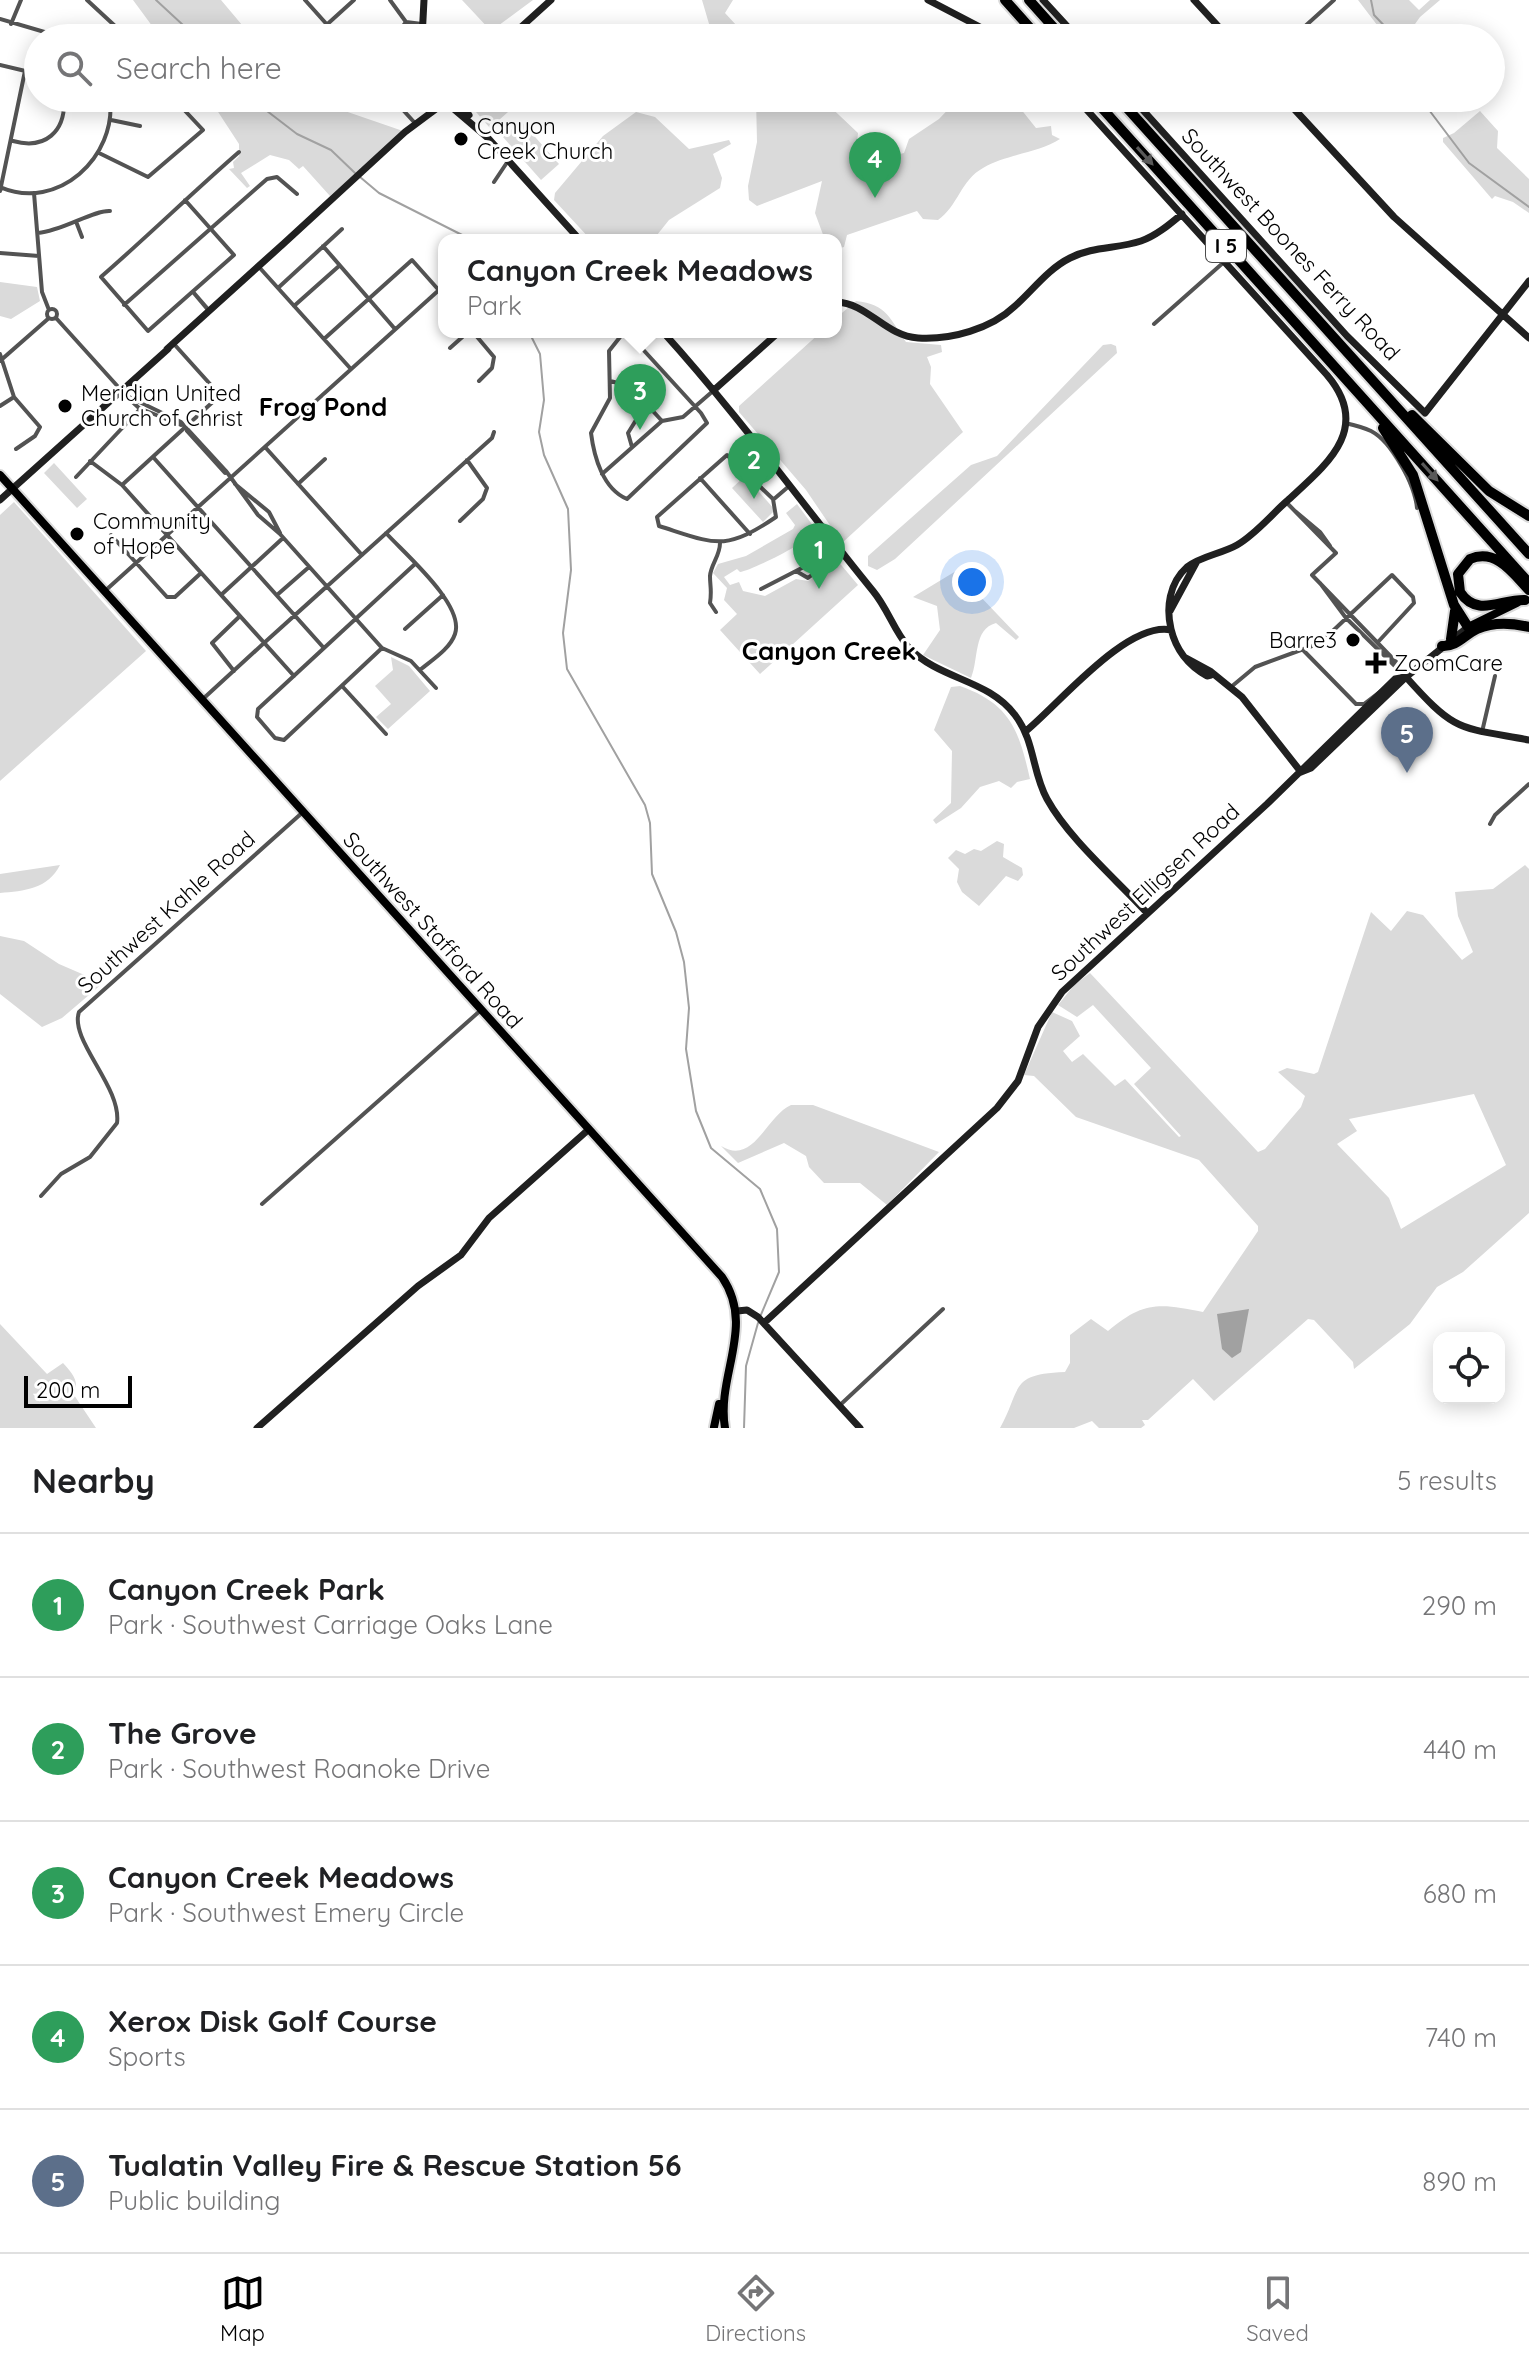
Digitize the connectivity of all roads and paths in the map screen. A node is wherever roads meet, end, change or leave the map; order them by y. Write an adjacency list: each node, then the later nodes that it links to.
1 (21, 0): 16 (street)
2 (87, 0): 17 (street)
3 (305, 0): 18 (street)
4 (354, 0): 19 (street)
5 (390, 0): 15 (street)
6 (424, 0): 20 (main road)
7 (551, 0): 21 (main road)
8 (928, 0): 22 (main road)
9 (1005, 0): 23 (highway)
10 (1029, 0): 24 (highway)
11 (1043, 0): 25 (main road)
12 (1194, 0): 26 (main road)
13 (1334, 0): 27 (street)
14 (0, 19): 16 (street)
15 (406, 22): 20 (street)
16 (11, 24): 28 (street)
17 (113, 24)
18 (326, 24)
19 (328, 24)
20 (422, 24)
21 (524, 24)
22 (974, 24)
23 (1026, 24)
24 (1050, 24)
25 (1065, 24)
26 (1216, 24)
27 (1307, 24)
28 (24, 27)
29 (0, 65): 30 (street)
30 (24, 71)
31 (24, 77): 46 (street)
32 (63, 112): 46 (street)
33 (111, 112): 43 (street)
34 (186, 112): 48 (street)
35 (402, 112): 44 (street)
36 (431, 112): 44 (main road)
37 (461, 112): 49 (main road)
38 (1089, 112): 56 (main road)
39 (1106, 112): 102 (highway, I 5, one-way to 102)
40 (1131, 112): 95 (highway, I 5)
41 (1145, 112): 80 (main road, Southwest Boones Ferry Road)
42 (1297, 112): 80 (main road)
43 (111, 120): 45 (street); 48 (street)
44 (412, 125): 68 (main road)
45 (140, 126)
46 (13, 141): 51 (street)
47 (239, 152): 54 (street)
48 (99, 153): 52 (street)
49 (508, 161): 50 (street); 61 (main road)
50 (494, 182)
51 (0, 189): 52 (street)
52 (34, 193): 60 (street)
53 (297, 194): 58 (street)
54 (185, 200): 58 (street); 76 (street)
55 (110, 211): 57 (street)
56 (1182, 214): 66 (main road); 75 (main road)
57 (77, 224): 60 (street); 62 (street)
58 (210, 228): 73 (street); 76 (street)
59 (342, 229): 63 (street)
60 (38, 233): 65 (street)
61 (575, 234)
62 (82, 237)
63 (323, 246): 67 (street); 70 (street)
64 (0, 253): 65 (street)
65 (39, 256): 78 (street)
66 (1225, 261): 83 (street); 109 (main road)
67 (339, 266): 74 (street); 77 (street)
68 (258, 268): 70 (street); 79 (main road)
69 (1529, 281): 80 (main road)
70 (278, 288): 77 (street)
71 (438, 289): 74 (street)
72 (438, 291): 84 (street)
73 (193, 292): 76 (street); 79 (street)
74 (369, 299): 84 (street); 92 (street)
75 (842, 303)
76 (124, 305)
77 (294, 306): 92 (street)
78 (49, 310): 81 (street); 82 (street)
79 (208, 310): 93 (main road)
80 (1504, 313): 91 (main road)
81 (49, 318): 82 (street); 96 (street)
82 (56, 318): 101 (street)
83 (1154, 324)
84 (395, 329): 97 (street)
85 (463, 338): 94 (street)
86 (477, 338): 98 (street)
87 (621, 338): 99 (street)
88 (632, 338): 106 (street)
89 (668, 338): 100 (main road)
90 (772, 338): 100 (main road)
91 (1529, 338)
92 (324, 339): 97 (street)
93 (171, 346): 101 (main road); 110 (street)
94 (450, 348)
95 (1350, 355): 136 (highway, I 5); 146 (highway, I 5)
96 (1, 358): 103 (street)
97 (350, 368): 112 (street)
98 (479, 381)
99 (610, 381): 104 (street); 121 (street)
100 (714, 390): 106 (street); 115 (main road)
101 (124, 393): 107 (street); 110 (street); 130 (main road)
102 (1359, 394): 154 (highway, I 5, one-way to 154); 162 (highway, I 5)
103 (14, 397): 105 (street); 114 (street)
104 (646, 404): 108 (street); 113 (street)
105 (0, 406)
106 (695, 406): 108 (street); 121 (street)
107 (141, 408): 110 (street); 119 (street)
108 (662, 421): 113 (street)
109 (1345, 423): 133 (main road); 135 (street)
110 (185, 428): 116 (street); 123 (street)
111 (494, 432): 118 (street)
112 (265, 447): 123 (street); 127 (street)
113 (632, 447): 121 (street)
114 (16, 449)
115 (760, 449): 120 (street); 129 (main road)
116 (153, 457): 128 (street); 134 (street)
117 (325, 459): 127 (street)
118 (467, 460): 137 (street); 138 (street)
119 (90, 461): 124 (street); 128 (street)
120 (741, 467): 125 (street); 131 (street)
121 (602, 474)
122 (0, 475): 130 (main road, Southwest Stafford Road)
123 (228, 476): 126 (street); 134 (street)
124 (76, 477)
125 (700, 478): 139 (street); 143 (street)
126 (235, 484): 142 (street); 142 (street)
127 (298, 484): 147 (street)
128 (122, 485): 141 (street)
129 (790, 485): 131 (street); 144 (main road)
130 (13, 490): 132 (main road); 157 (main road, Southwest Stafford Road)
131 (773, 499): 139 (street)
132 (0, 502)
133 (1286, 502): 166 (street); 171 (main road)
134 (198, 507): 141 (street); 150 (street)
135 (1417, 508)
136 (1529, 516)
137 (460, 521)
138 (386, 533): 147 (street); 149 (street)
139 (750, 534): 143 (street)
140 (111, 535): 148 (street)
141 (167, 535): 148 (street); 153 (street)
142 (282, 536): 150 (street); 151 (street)
143 (720, 543): 163 (street)
144 (840, 553): 152 (street); 188 (main road)
145 (829, 554): 152 (street)
146 (1529, 554)
147 (362, 555): 155 (street)
148 (136, 563): 153 (street); 157 (street)
149 (415, 564): 160 (street); 167 (street)
150 (251, 567): 158 (street); 159 (street)
151 (309, 567): 155 (street); 159 (street)
152 (796, 571): 156 (street)
153 (201, 573): 158 (street)
154 (1529, 583)
155 (326, 586): 164 (street); 167 (street)
156 (761, 589)
157 (105, 592): 187 (main road, Southwest Stafford Road)
158 (221, 595): 165 (street)
159 (277, 595): 164 (street)
160 (443, 595): 170 (street); 178 (street)
161 (1528, 596): 161 (highway); 168 (main road, Southwest Elligsen Road)
162 (1454, 605): 168 (highway, I 5); 173 (highway, I 5)
163 (716, 612)
164 (295, 615): 174 (street); 175 (street)
165 (240, 616): 174 (street); 179 (street)
166 (1348, 616): 172 (street); 172 (street); 177 (street); 182 (street)
167 (355, 618): 175 (street); 176 (street)
168 (1468, 627): 173 (main road, Southwest Elligsen Road)
169 (1529, 627): 173 (highway)
170 (405, 629)
171 (1171, 630): 184 (main road); 188 (main road)
172 (1378, 642): 182 (street)
173 (1447, 642): 182 (main road, Southwest Elligsen Road)
174 (264, 643): 179 (street); 180 (street)
175 (323, 647): 180 (street)
176 (382, 648): 178 (street); 183 (street)
177 (1304, 651): 184 (street); 186 (street)
178 (420, 670): 185 (street)
179 (234, 671): 187 (street)
180 (294, 676): 183 (street)
181 (1495, 676): 189 (street)
182 (1406, 677): 186 (main road, Southwest Elligsen Road); 189 (main road); 192 (main road, Southwest Elligsen Road)
183 (342, 686): 190 (street)
184 (1231, 687): 192 (main road)
185 (436, 688)
186 (1384, 690): 192 (main road, Southwest Elligsen Road)
187 (202, 700): 194 (main road, Southwest Stafford Road)
188 (1026, 731): 196 (main road)
189 (1482, 732): 191 (main road)
190 (386, 734)
191 (1529, 740)
192 (1301, 772): 196 (main road, Southwest Elligsen Road)
193 (1529, 784): 195 (street)
194 (303, 812): 197 (main road, Southwest Stafford Road); 199 (street, Southwest Kahle Road)
195 (1490, 824)
196 (1147, 913): 203 (main road, Southwest Elligsen Road)
197 (481, 1010): 198 (main road, Southwest Stafford Road); 200 (street)
198 (588, 1130): 202 (main road, Southwest Stafford Road); 208 (main road)
199 (41, 1196)
200 (262, 1204)
201 (943, 1309): 205 (street)
202 (737, 1311): 203 (main road); 204 (main road, Southwest Stafford Road)
203 (764, 1323): 205 (main road)
204 (724, 1397): 206 (main road, Southwest Stafford Road); 207 (main road)
205 (839, 1406): 209 (main road)
206 (724, 1425): 207 (street)
207 (714, 1427)
208 (257, 1428)
209 (860, 1428)

